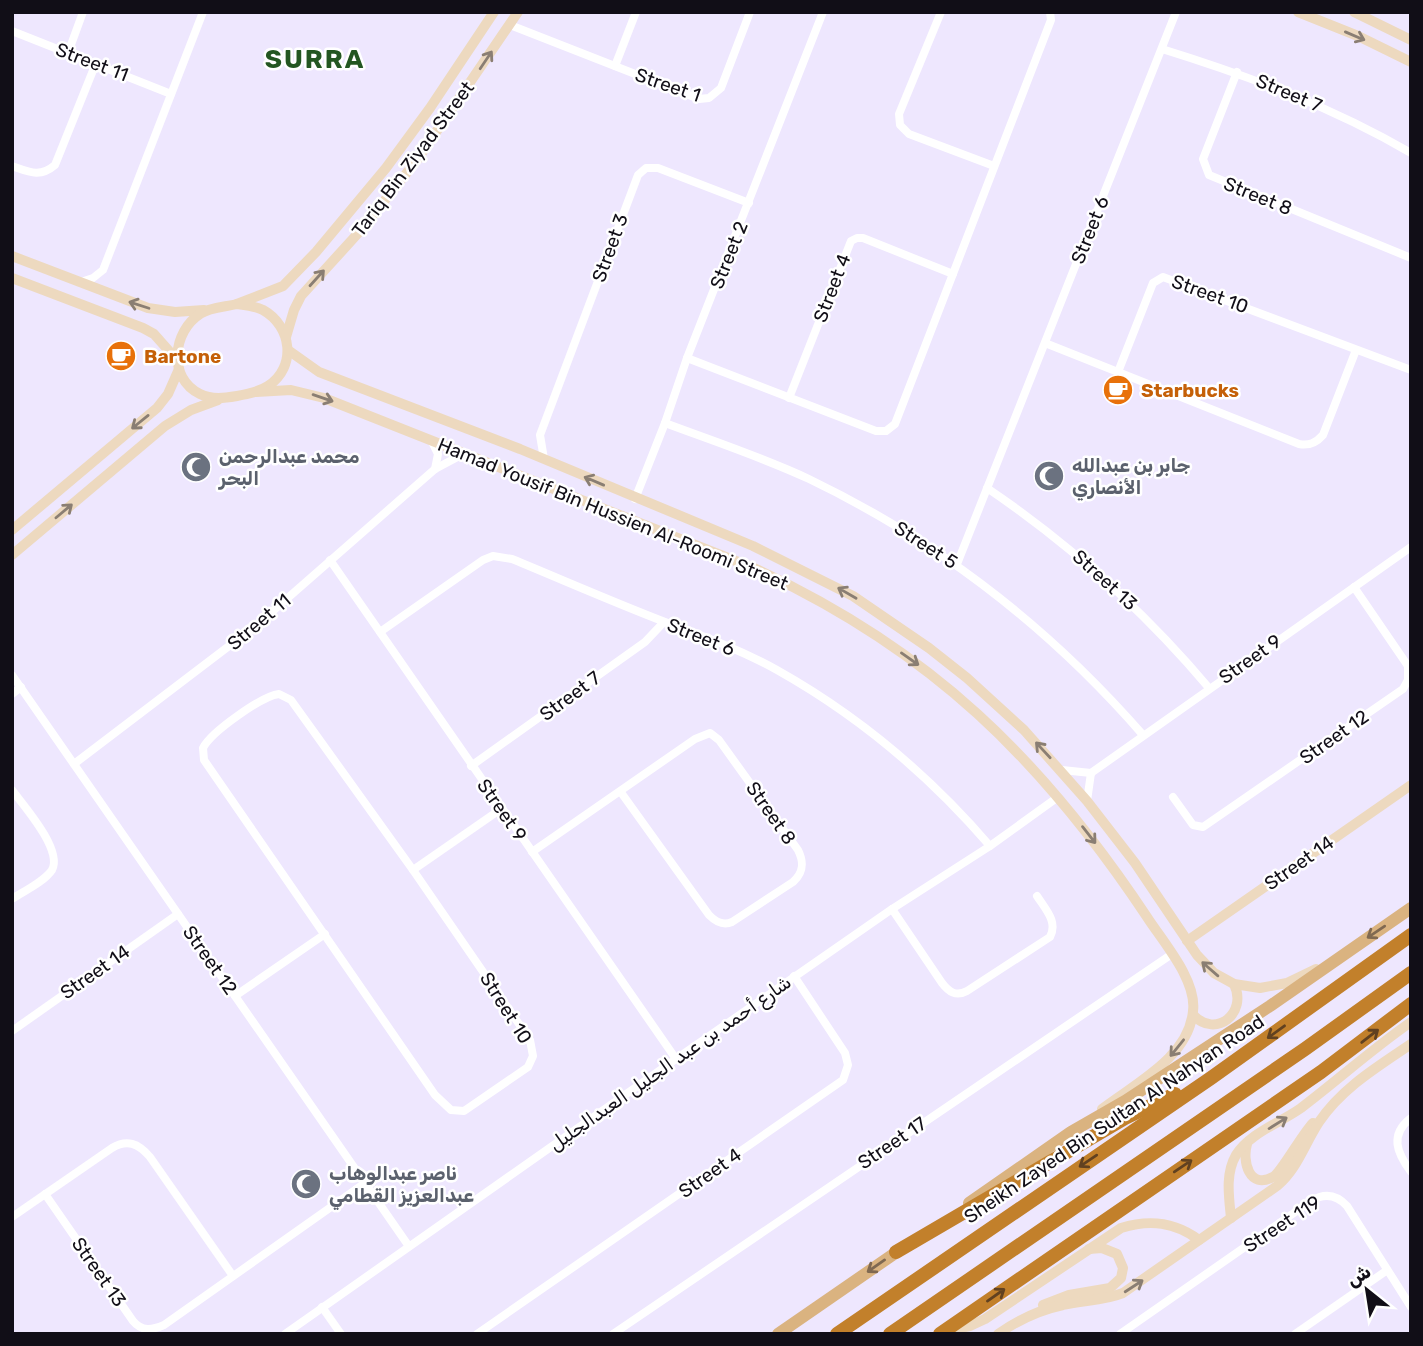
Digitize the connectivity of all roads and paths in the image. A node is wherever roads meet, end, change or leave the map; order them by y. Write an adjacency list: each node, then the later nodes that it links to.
1 (83, 12): 17 (street)
2 (203, 12): 22 (street)
3 (494, 12): 34 (street, Tariq Bin Ziyad Street)
4 (518, 12): 13 (street, Tariq Bin Ziyad Street)
5 (636, 12): 20 (street, Street 1)
6 (750, 12): 20 (street, Street 1)
7 (824, 12): 26 (street, Street 2)
8 (940, 12): 25 (street)
9 (1051, 12): 25 (street)
10 (1176, 12): 16 (street, Street 6)
11 (1298, 12): 18 (street, one-way to 18)
12 (1354, 12): 15 (street)
13 (510, 25): 20 (street, Street 1); 36 (street, Tariq Bin Ziyad Street, one-way to 13)
14 (12, 32): 17 (street, Street 11)
15 (1411, 40)
16 (1162, 49): 21 (street, Street 7); 37 (street, Street 6)
17 (68, 53): 19 (street, Street 11)
18 (1411, 62)
19 (96, 64): 22 (street, Street 11); 24 (street)
20 (615, 66)
21 (1237, 72): 23 (street, Street 7); 28 (street, Street 8)
22 (171, 94): 29 (street)
23 (1411, 153)
24 (12, 166)
25 (994, 166): 30 (street)
26 (749, 204): 40 (street, Street 2); 50 (street, Street 3)
27 (12, 256): 32 (street)
28 (1411, 258)
29 (103, 270): 32 (street); 33 (street)
30 (953, 274): 46 (street); 46 (street, Street 4)
31 (12, 278): 41 (street)
32 (81, 282): 33 (street)
33 (110, 294): 35 (street, one-way to 33)
34 (237, 304): 35 (street); 36 (street)
35 (206, 310): 41 (street)
36 (286, 337): 38 (street)
37 (1045, 343): 43 (street); 56 (street, Street 6)
38 (289, 350): 44 (street); 45 (street, Hamad Yousif Bin Hussien Al-Roomi Street)
39 (1356, 350): 42 (street, Street 10); 43 (street); 43 (street, Street 10)
40 (687, 358): 46 (street); 49 (street, Street 2)
41 (178, 364): 47 (street); 58 (street, one-way to 58)
42 (1411, 370)
43 (1118, 372)
44 (256, 392): 47 (street); 48 (street, Hamad Yousif Bin Hussien Al-Roomi Street, one-way to 48)
45 (381, 396): 48 (street); 52 (street, Hamad Yousif Bin Hussien Al-Roomi Street)
46 (789, 398)
47 (222, 399): 60 (street, one-way to 47)
48 (372, 417): 51 (street, Hamad Yousif Bin Hussien Al-Roomi Street)
49 (665, 423): 57 (street, Street 2); 62 (street, Street 5)
50 (540, 435): 52 (street); 54 (street)
51 (432, 440): 53 (street, Hamad Yousif Bin Hussien Al-Roomi Street); 55 (street)
52 (520, 449): 54 (street, Hamad Yousif Bin Hussien Al-Roomi Street)
53 (465, 453): 55 (street, Street 11); 67 (street, Hamad Yousif Bin Hussien Al-Roomi Street)
54 (544, 459): 57 (street, Hamad Yousif Bin Hussien Al-Roomi Street, one-way to 54)
55 (435, 469): 61 (street, Street 11)
56 (987, 488): 62 (street, Street 6); 72 (street, Street 13)
57 (635, 499): 64 (street, Hamad Yousif Bin Hussien Al-Roomi Street, one-way to 57)
58 (12, 530)
59 (1411, 547): 63 (street, Street 9)
60 (12, 555)
61 (330, 559): 68 (street, Street 9); 75 (street, Street 11)
62 (957, 564): 74 (street, Street 5)
63 (1354, 587): 72 (street, Street 9); 83 (street, Street 12)
64 (871, 607): 66 (street, Hamad Yousif Bin Hussien Al-Roomi Street); 67 (street)
65 (664, 622): 68 (street, Street 6); 76 (street, Street 7); 86 (street, Street 6)
66 (893, 622): 69 (street); 77 (street, Hamad Yousif Bin Hussien Al-Roomi Street, one-way to 66)
67 (859, 624): 69 (street, Hamad Yousif Bin Hussien Al-Roomi Street)
68 (380, 632): 76 (street, Street 9)
69 (880, 638): 82 (street, Hamad Yousif Bin Hussien Al-Roomi Street, one-way to 82)
70 (12, 675): 71 (street, Street 12)
71 (21, 687): 73 (street); 75 (street, Street 12)
72 (1209, 688): 74 (street, Street 9)
73 (12, 694)
74 (1143, 735): 78 (street, Street 9)
75 (74, 764): 93 (street, Street 12)
76 (471, 766): 85 (street, Street 9)
77 (1062, 770): 78 (street); 84 (street, Hamad Yousif Bin Hussien Al-Roomi Street)
78 (1091, 773): 84 (street)
79 (1411, 785): 96 (street, Street 14)
80 (12, 790): 90 (street)
81 (620, 791): 81 (street, Street 8); 87 (street, Street 8)
82 (1058, 796): 86 (street, شارع أحمد بن عبد الجليل العبدالجليل); 97 (street, Hamad Yousif Bin Hussien Al-Roomi Street, one-way to 97)
83 (1173, 797)
84 (1087, 801): 96 (street, Hamad Yousif Bin Hussien Al-Roomi Street)
85 (501, 808): 87 (street, Street 9); 88 (street)
86 (990, 845): 92 (street, شارع أحمد بن عبد الجليل العبدالجليل)
87 (531, 852): 108 (street, Street 9)
88 (413, 870): 94 (street, Street 10); 94 (street, Street 10)
89 (1037, 896): 92 (street)
90 (12, 899)
91 (1411, 908): 98 (main road, one-way to 98)
92 (892, 909): 100 (street, شارع أحمد بن عبد الجليل العبدالجليل)
93 (178, 914): 102 (street, Street 12); 106 (street, Street 14)
94 (325, 934): 102 (street)
95 (1411, 935): 109 (highway, Sheikh Zayed Bin Sultan Al Nahyan Road, one-way to 109)
96 (1187, 941): 101 (street, Hamad Yousif Bin Hussien Al-Roomi Street, one-way to 96)
97 (1171, 954): 104 (street, Hamad Yousif Bin Hussien Al-Roomi Street); 133 (street, Street 17)
98 (1340, 956): 101 (street); 112 (main road)
99 (1411, 973): 136 (highway)
100 (794, 976): 108 (street, شارع أحمد بن عبد الجليل العبدالجليل); 132 (street, Street 4)
101 (1234, 984): 104 (street)
102 (235, 996): 115 (street, Street 12)
103 (1411, 1004): 129 (highway, one-way to 103)
104 (1193, 1015): 112 (street, one-way to 112)
105 (1411, 1022): 113 (street, one-way to 105)
106 (12, 1031)
107 (1411, 1044): 110 (street)
108 (676, 1059): 120 (street, شارع أحمد بن عبد الجليل العبدالجليل)
109 (1212, 1078): 122 (highway); 135 (highway, Sheikh Zayed Bin Sultan Al Nahyan Road, one-way to 135)
110 (1328, 1110): 113 (street); 118 (street)
111 (1411, 1118): 114 (street)
112 (1071, 1132): 122 (main road)
113 (1248, 1142): 118 (street)
114 (1411, 1172)
115 (365, 1183): 120 (street, Street 12); 124 (street, Street 13)
116 (45, 1194): 117 (street); 124 (street); 124 (street, Street 13)
117 (12, 1217)
118 (1231, 1218): 119 (street)
119 (1199, 1240): 121 (street); 127 (street, one-way to 119)
120 (408, 1245): 125 (street, شارع أحمد بن عبد الجليل العبدالجليل)
121 (1088, 1250): 127 (street); 129 (street)
122 (896, 1252): 134 (main road, one-way to 134)
123 (1386, 1271): 126 (street, Street 119); 138 (street, Street 119); 139 (street)
124 (233, 1276)
125 (322, 1307): 130 (street, شارع أحمد بن عبد الجليل العبدالجليل); 131 (street)
126 (1411, 1307)
127 (1023, 1319): 128 (street)
128 (1012, 1330): 137 (street)
129 (942, 1332)
130 (285, 1334)
131 (341, 1334)
132 (477, 1334)
133 (613, 1334)
134 (778, 1334)
135 (837, 1334)
136 (890, 1334)
137 (998, 1334)
138 (1120, 1334)
139 (1295, 1334)

